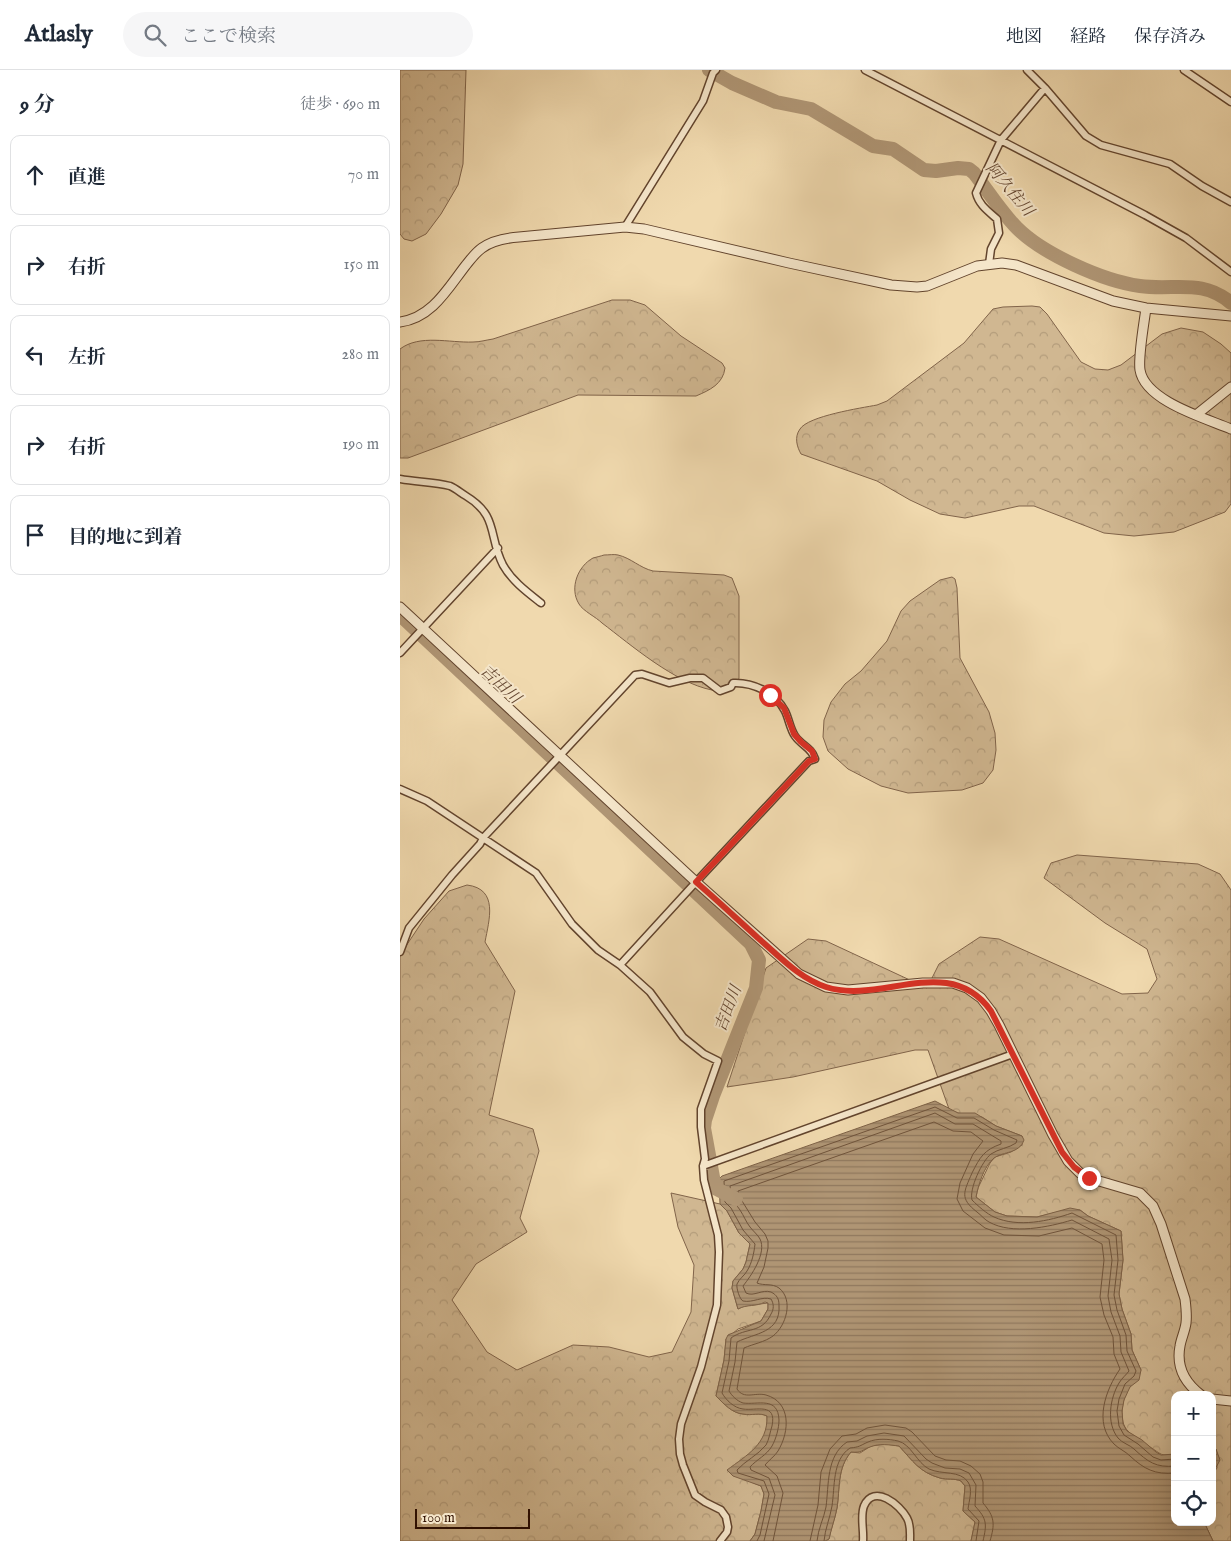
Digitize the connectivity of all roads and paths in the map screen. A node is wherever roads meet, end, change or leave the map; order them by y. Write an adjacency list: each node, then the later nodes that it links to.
1 (716, 70): 9 (street)
2 (865, 70): 7 (street)
3 (1027, 70): 5 (street)
4 (1184, 70): 6 (street)
5 (1045, 88): 7 (street); 8 (street)
6 (1231, 102)
7 (1001, 140): 10 (street); 11 (street)
8 (1231, 202)
9 (625, 227): 10 (street); 14 (street)
10 (990, 264): 12 (street)
11 (1231, 272)
12 (1146, 308): 13 (street); 16 (street)
13 (1231, 316)
14 (400, 322)
15 (1231, 387): 16 (street)
16 (1196, 415): 17 (street)
17 (1231, 429)
18 (400, 479): 19 (street)
19 (498, 548): 20 (street); 22 (street)
20 (541, 602)
21 (400, 607): 22 (street)
22 (423, 628): 23 (street); 24 (street)
23 (400, 653)
24 (561, 755): 26 (street); 27 (street); 27 (street)
25 (400, 789): 26 (street)
26 (483, 838): 28 (street); 29 (street)
27 (696, 882): 29 (street); 30 (street)
28 (400, 952)
29 (620, 965): 31 (street)
30 (1013, 1054): 31 (street); 32 (street)
31 (703, 1166): 35 (street)
32 (1197, 1391)
33 (1216, 1399): 34 (street)
34 (1231, 1401)
35 (720, 1541)
36 (863, 1541): 37 (street)
37 (910, 1541)

